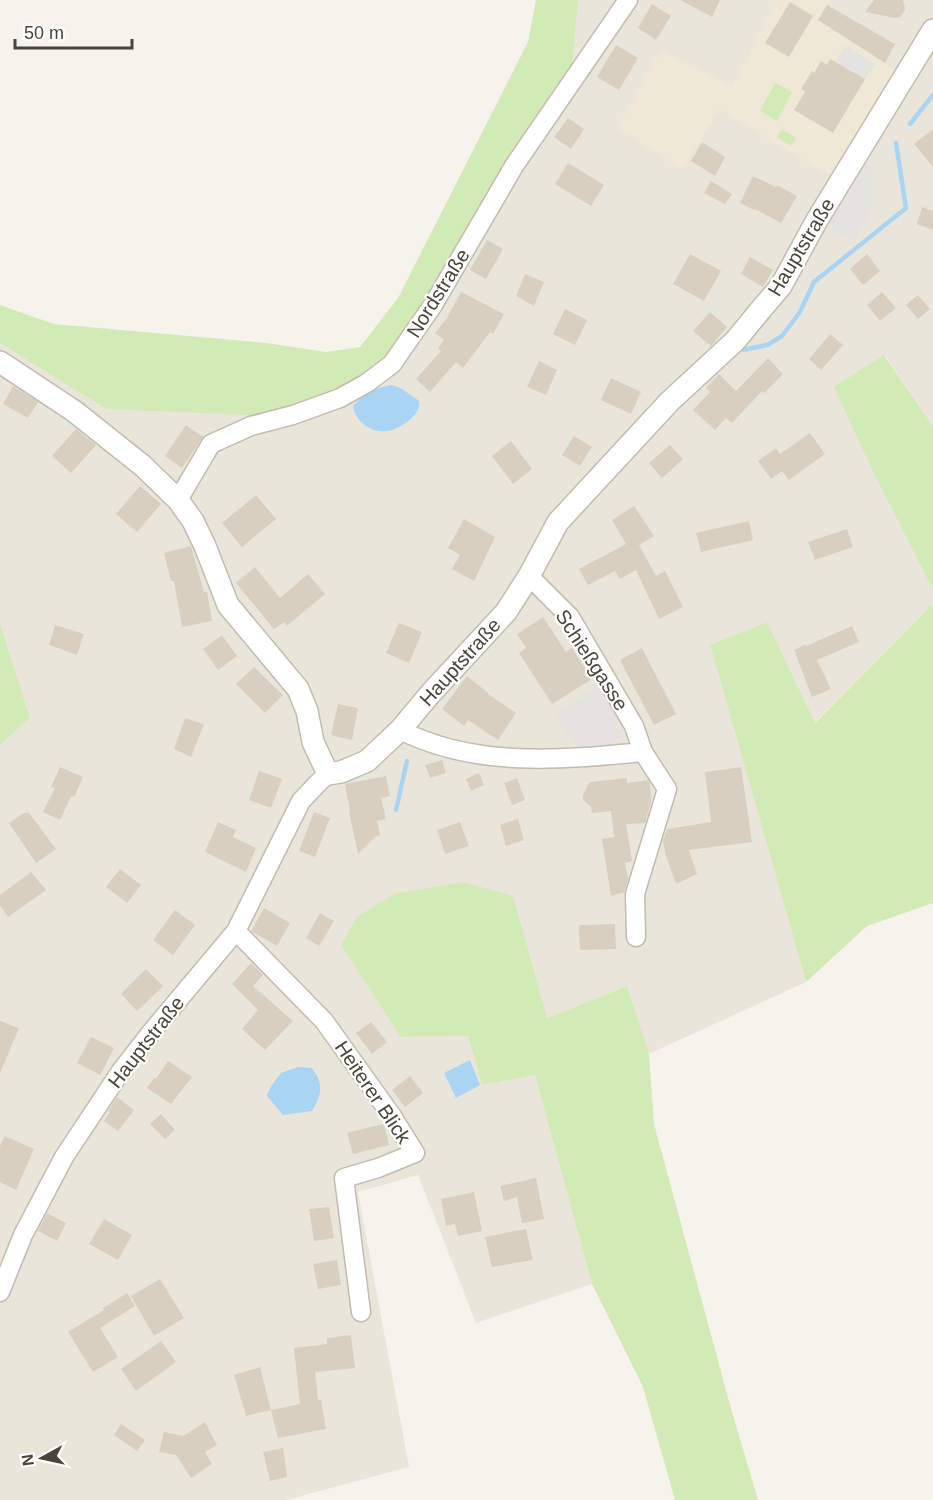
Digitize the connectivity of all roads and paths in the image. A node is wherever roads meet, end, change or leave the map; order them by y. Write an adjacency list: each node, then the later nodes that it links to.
1 (628, 0): 4 (street, Nordstraße)
2 (933, 30): 5 (street, Hauptstraße)
3 (0, 362): 4 (street)
4 (178, 500): 8 (street)
5 (529, 576): 6 (street, Hauptstraße); 7 (street, Schießgasse)
6 (400, 730): 7 (street); 8 (street, Hauptstraße)
7 (643, 752): 10 (street, Schießgasse)
8 (328, 774): 9 (street, Hauptstraße)
9 (236, 931): 11 (street, Hauptstraße); 12 (street, Heiterer Blick)
10 (636, 937)
11 (0, 1292)
12 (361, 1312)

